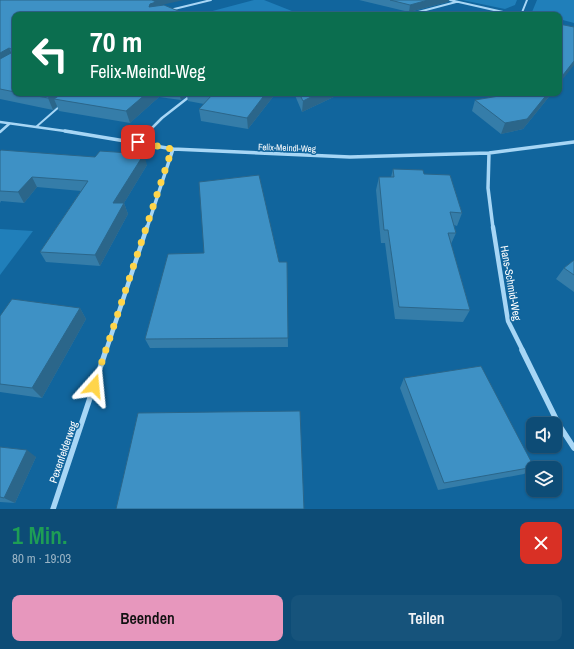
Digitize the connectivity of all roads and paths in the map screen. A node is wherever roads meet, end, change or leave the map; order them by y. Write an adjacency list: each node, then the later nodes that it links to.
1 (211, 0): 5 (street)
2 (450, 0): 4 (street)
3 (527, 0): 8 (street)
4 (456, 2): 6 (street); 7 (street)
5 (167, 11)
6 (418, 12)
7 (502, 12)
8 (522, 12)
9 (190, 96): 15 (street)
10 (65, 102): 13 (lane)
11 (0, 122): 12 (street, Felix-Meindl-Weg)
12 (9, 124): 13 (street, Felix-Meindl-Weg); 14 (street)
13 (36, 128): 15 (street, Felix-Meindl-Weg)
14 (0, 132)
15 (138, 142): 17 (street, Felix-Meindl-Weg)
16 (574, 142): 18 (street, Felix-Meindl-Weg)
17 (172, 149): 18 (street, Felix-Meindl-Weg); 20 (street, Pexenfelderweg)
18 (489, 153): 19 (street, Hans-Schmid-Weg)
19 (574, 448)
20 (53, 509)

